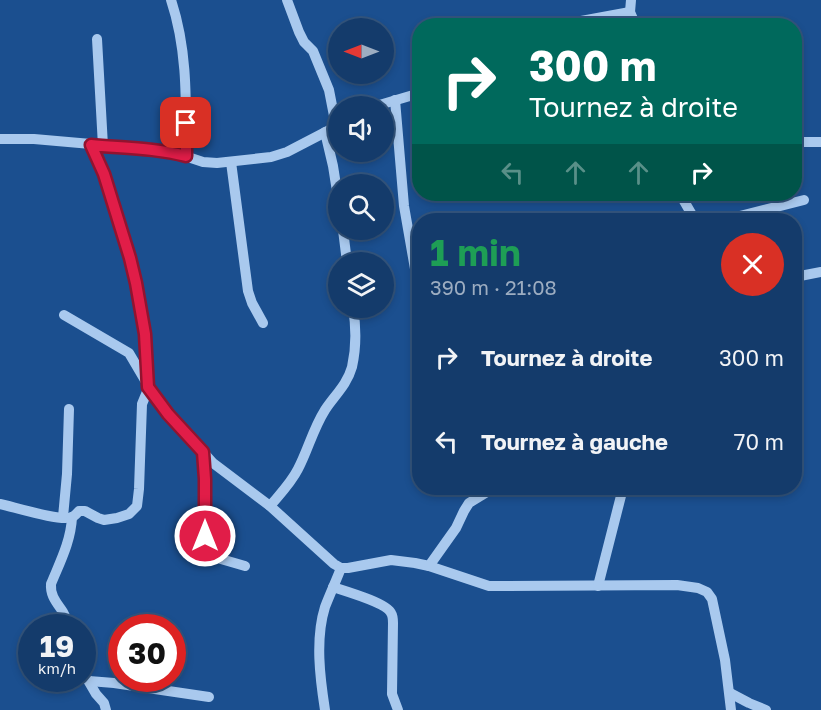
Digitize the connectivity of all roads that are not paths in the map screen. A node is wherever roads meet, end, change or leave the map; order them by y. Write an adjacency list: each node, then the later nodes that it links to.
1 (171, 0): 18 (street)
2 (286, 0): 9 (street)
3 (631, 0): 4 (street)
4 (630, 12): 5 (street); 6 (street)
5 (597, 18)
6 (633, 18)
7 (97, 39): 17 (street)
8 (412, 95): 10 (street)
9 (330, 96)
10 (394, 100): 23 (street)
11 (328, 130): 12 (street)
12 (325, 132): 19 (street); 20 (street)
13 (0, 139): 16 (street)
14 (802, 142): 15 (street)
15 (820, 142)
16 (91, 145): 17 (street); 29 (street)
17 (103, 146): 18 (street)
18 (186, 156): 19 (street)
19 (231, 162): 28 (street)
20 (334, 174)
21 (800, 201): 22 (street)
22 (752, 213)
23 (412, 238)
24 (821, 272): 25 (street)
25 (802, 277)
26 (64, 315): 29 (street)
27 (353, 318): 35 (street)
28 (263, 323)
29 (148, 387): 31 (street); 36 (street)
30 (69, 409): 36 (street)
31 (203, 452): 35 (street); 37 (street)
32 (482, 495): 38 (street)
33 (621, 495): 40 (street)
34 (0, 504): 36 (street)
35 (270, 506): 39 (street)
36 (67, 517): 42 (street)
37 (245, 566)
38 (429, 566): 39 (street); 40 (street)
39 (341, 568): 41 (street)
40 (598, 586): 45 (street)
41 (333, 587): 48 (street); 49 (street)
42 (64, 614)
43 (96, 682): 46 (street)
44 (95, 692): 47 (street)
45 (730, 693): 50 (street); 51 (street)
46 (208, 697)
47 (106, 710)
48 (325, 710)
49 (398, 710)
50 (731, 710)
51 (766, 710)

